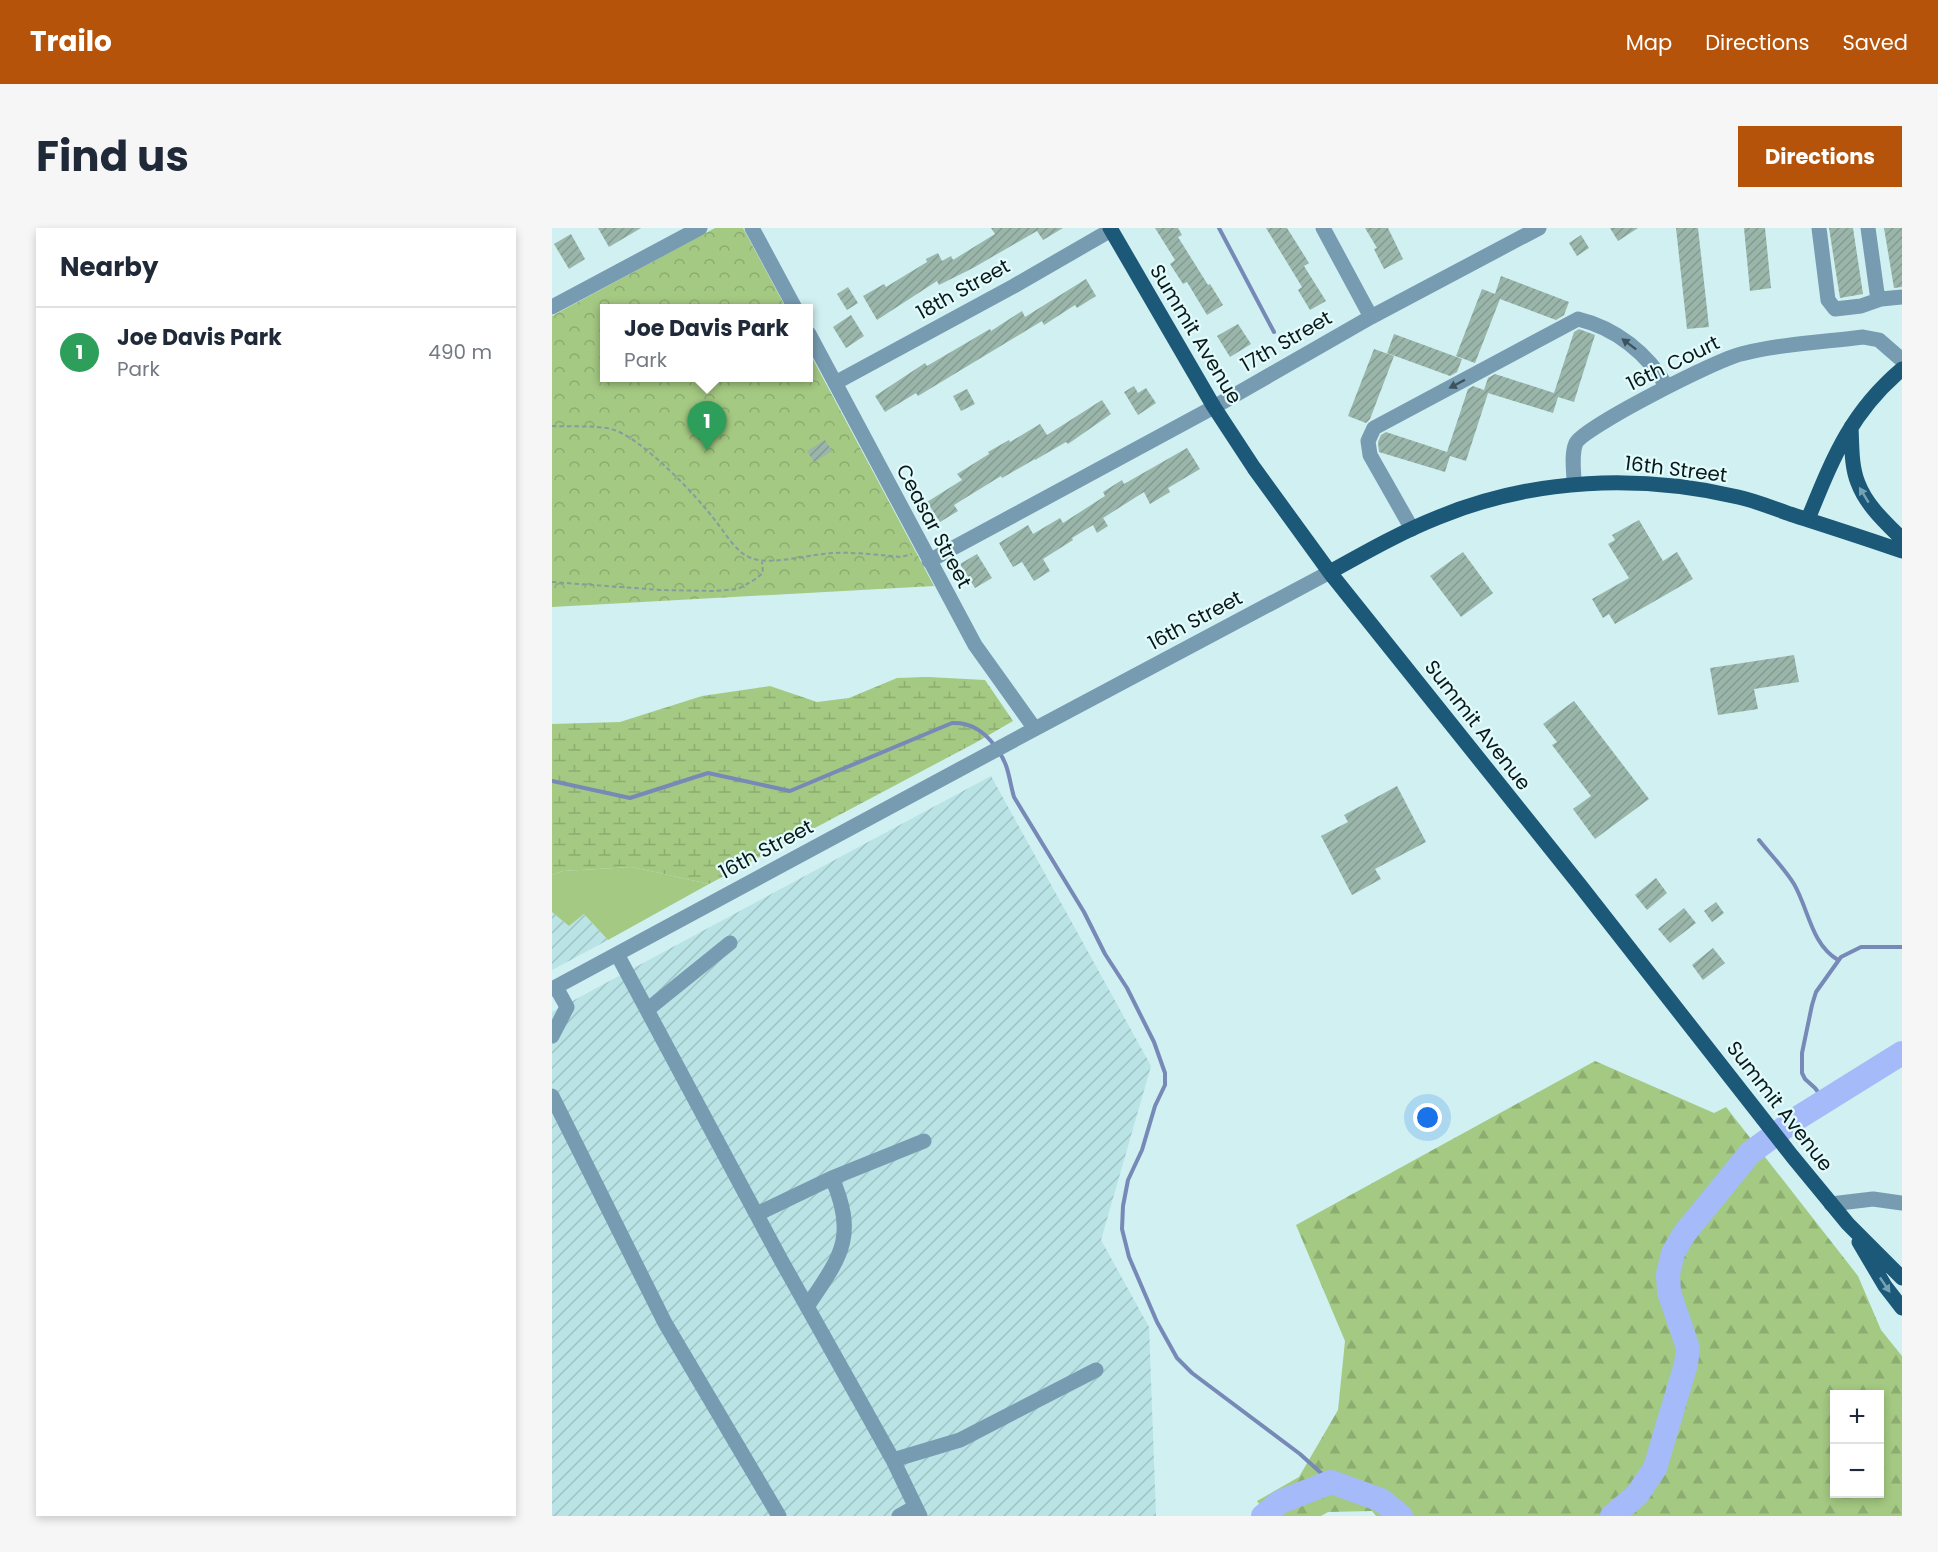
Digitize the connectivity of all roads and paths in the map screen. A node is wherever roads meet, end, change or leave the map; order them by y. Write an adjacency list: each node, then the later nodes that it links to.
1 (700, 228): 11 (street)
2 (752, 228): 10 (street)
3 (1323, 228): 12 (street)
4 (1539, 228): 12 (street, 17th Street)
5 (1819, 228): 9 (street)
6 (1868, 228): 9 (street)
7 (1110, 229): 16 (street, 18th Street); 18 (main road, Summit Avenue)
8 (1902, 297): 9 (street)
9 (1881, 299)
10 (792, 304)
11 (552, 307)
12 (1371, 317): 18 (street, 17th Street)
13 (813, 342): 16 (street, Ceasar Street)
14 (1902, 360): 17 (street, 16th Court)
15 (1902, 369): 20 (main road)
16 (835, 383): 28 (street, Ceasar Street)
17 (1667, 387): 21 (street, 16th Court); 23 (street, one-way to 23)
18 (1214, 407): 28 (street, 17th Street); 29 (main road, Summit Avenue)
19 (552, 426): 27 (path)
20 (1851, 426): 22 (main road); 24 (main road, one-way to 20)
21 (1574, 483): 22 (main road, 16th Street); 23 (main road, 16th Street)
22 (1808, 519): 25 (main road, 16th Street)
23 (1412, 529): 29 (main road, 16th Street)
24 (1902, 539)
25 (1902, 551)
26 (913, 554): 27 (path)
27 (762, 561): 30 (path)
28 (929, 561): 31 (street, Ceasar Street)
29 (1330, 572): 31 (street, 16th Street); 41 (main road, Summit Avenue)
30 (552, 582)
31 (1035, 729): 33 (street, 16th Street)
32 (730, 943): 35 (street)
33 (617, 954): 34 (street, 16th Street); 35 (street)
34 (554, 988): 36 (street)
35 (647, 1010): 42 (street)
36 (552, 1036)
37 (552, 1096): 50 (street)
38 (924, 1142): 39 (street)
39 (832, 1178): 42 (street); 45 (street)
40 (1902, 1203): 41 (street)
41 (1831, 1204): 43 (main road, Summit Avenue)
42 (757, 1214): 45 (street)
43 (1848, 1224): 44 (main road, Summit Avenue); 46 (main road, Summit Avenue, one-way to 46)
44 (1902, 1278)
45 (807, 1307): 48 (street)
46 (1902, 1308)
47 (1096, 1371): 48 (street)
48 (893, 1460): 49 (street)
49 (917, 1512): 51 (street)
50 (779, 1516)
51 (899, 1516)

